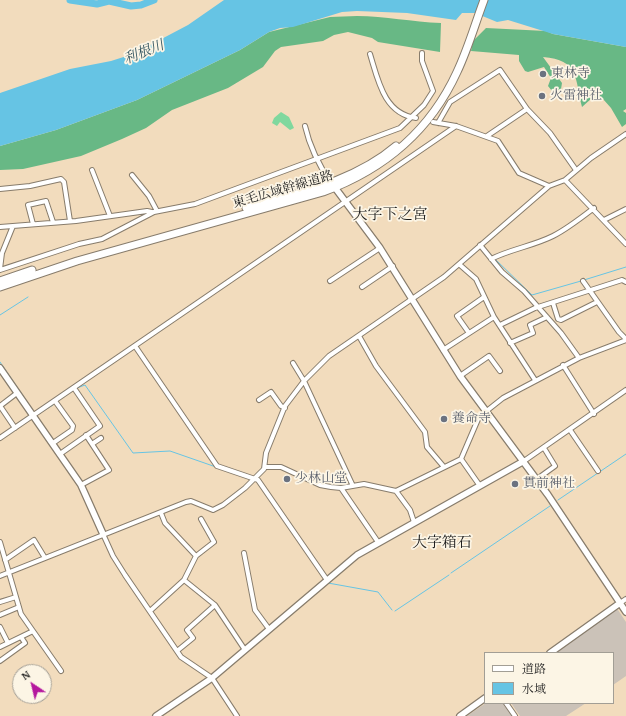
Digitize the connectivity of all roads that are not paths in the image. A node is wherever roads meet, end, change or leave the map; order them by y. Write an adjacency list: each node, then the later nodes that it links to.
1 (479, 0): 5 (highway, 東毛広域幹線道路)
2 (484, 0): 5 (highway, 東毛広域幹線道路)
3 (422, 53): 7 (street)
4 (370, 54): 7 (street)
5 (462, 54): 17 (highway, 東毛広域幹線道路)
6 (527, 109): 9 (street); 11 (street); 14 (street)
7 (414, 118): 12 (street)
8 (305, 126): 12 (street)
9 (456, 126): 11 (street); 20 (street)
10 (626, 134): 14 (street)
11 (487, 136): 18 (street)
12 (316, 159): 17 (street); 23 (street)
13 (92, 170): 24 (street)
14 (576, 170): 16 (street)
15 (132, 175): 23 (street)
16 (565, 180): 18 (street); 21 (street)
17 (333, 185): 20 (street); 38 (highway, 東毛広域幹線道路); 42 (highway, 東毛広域幹線道路)
18 (549, 186): 32 (street)
19 (0, 190): 26 (street)
20 (346, 202): 33 (street); 57 (street)
21 (594, 208): 25 (street); 34 (street)
22 (626, 210): 25 (street)
23 (155, 212): 24 (street); 37 (street)
24 (110, 216): 26 (street)
25 (604, 220): 31 (street)
26 (70, 221): 27 (street)
27 (53, 222): 28 (street); 28 (street)
28 (34, 224): 29 (street)
29 (14, 226): 30 (street); 37 (street)
30 (0, 227)
31 (626, 244)
32 (480, 245): 34 (street); 35 (street)
33 (380, 248): 36 (street); 39 (street)
34 (491, 259): 49 (street)
35 (460, 265): 45 (street); 46 (street)
36 (393, 266): 43 (street); 46 (street)
37 (0, 270)
38 (0, 281)
39 (330, 281)
40 (583, 281): 44 (street)
41 (626, 282): 44 (street)
42 (0, 287)
43 (362, 287)
44 (589, 291): 47 (street); 48 (street)
45 (484, 297): 50 (street); 53 (street)
46 (412, 298): 54 (street); 58 (street)
47 (597, 302): 48 (street); 55 (street)
48 (553, 303): 49 (street)
49 (538, 308): 51 (street); 52 (street)
50 (494, 317): 52 (street); 53 (street)
51 (547, 317): 56 (street); 59 (street)
52 (500, 325): 56 (street)
53 (469, 333): 58 (street)
54 (359, 336): 68 (street); 90 (street)
55 (626, 339): 59 (street)
56 (510, 343): 67 (street)
57 (135, 346): 69 (street); 92 (street)
58 (443, 350): 65 (street)
59 (579, 358): 61 (street)
60 (293, 363): 68 (street)
61 (564, 365): 67 (street); 76 (street)
62 (0, 368): 64 (street)
63 (500, 371): 65 (street)
64 (5, 375): 66 (street); 71 (street)
65 (460, 376): 75 (street)
66 (0, 379)
67 (535, 380): 75 (street)
68 (304, 381): 74 (street); 95 (street)
69 (74, 388): 73 (street); 80 (street)
70 (626, 390): 76 (street)
71 (17, 393): 77 (street); 78 (street)
72 (259, 400): 74 (street)
73 (55, 401): 77 (street); 83 (street)
74 (285, 408): 89 (street)
75 (485, 411): 87 (street); 88 (street)
76 (594, 414): 79 (street)
77 (34, 415): 78 (street); 83 (street)
78 (15, 428): 81 (street)
79 (570, 430): 85 (street); 91 (street)
80 (86, 435): 84 (street); 86 (street)
81 (0, 438)
82 (102, 438): 84 (street)
83 (52, 443): 86 (street)
84 (92, 444): 94 (street)
85 (544, 448): 88 (street); 93 (street)
86 (60, 454): 94 (street)
87 (461, 459): 90 (street); 96 (street)
88 (524, 462): 93 (street); 96 (street)
89 (265, 467): 92 (street); 97 (street)
90 (444, 467): 98 (street)
91 (598, 471)
92 (255, 479): 99 (street); 112 (street)
93 (537, 479): 116 (street)
94 (81, 486): 102 (street)
95 (353, 486): 97 (street); 98 (street)
96 (480, 486): 101 (street)
97 (341, 488): 104 (street)
98 (396, 491): 101 (street)
99 (161, 513): 102 (street); 106 (street)
100 (201, 520): 106 (street)
101 (414, 522): 104 (street)
102 (103, 534): 107 (street); 119 (street)
103 (0, 542): 108 (street)
104 (378, 542): 112 (street)
105 (244, 552): 123 (street)
106 (196, 556): 111 (street)
107 (45, 558): 108 (street); 109 (street)
108 (5, 560): 109 (street)
109 (8, 572): 110 (street); 113 (street)
110 (0, 576)
111 (184, 580): 117 (street); 119 (street)
112 (327, 580): 123 (street)
113 (16, 597): 115 (street); 118 (street)
114 (626, 599): 116 (street)
115 (0, 602)
116 (620, 603): 120 (street); 130 (street)
117 (215, 605): 128 (street); 129 (street)
118 (19, 607): 121 (street); 124 (street)
119 (150, 611): 129 (street)
120 (626, 612)
121 (0, 615)
122 (0, 627): 126 (street)
123 (269, 629): 128 (street)
124 (33, 631): 125 (street); 132 (street)
125 (21, 637): 126 (street); 131 (street)
126 (8, 643): 127 (street)
127 (0, 647)
128 (245, 650): 133 (street)
129 (177, 651): 133 (street)
130 (551, 652)
131 (0, 661)
132 (61, 671)
133 (212, 678): 136 (street); 137 (street)
134 (484, 699): 138 (street)
135 (507, 704): 139 (street)
136 (156, 716)
137 (238, 716)
138 (460, 716)
139 (515, 716)

